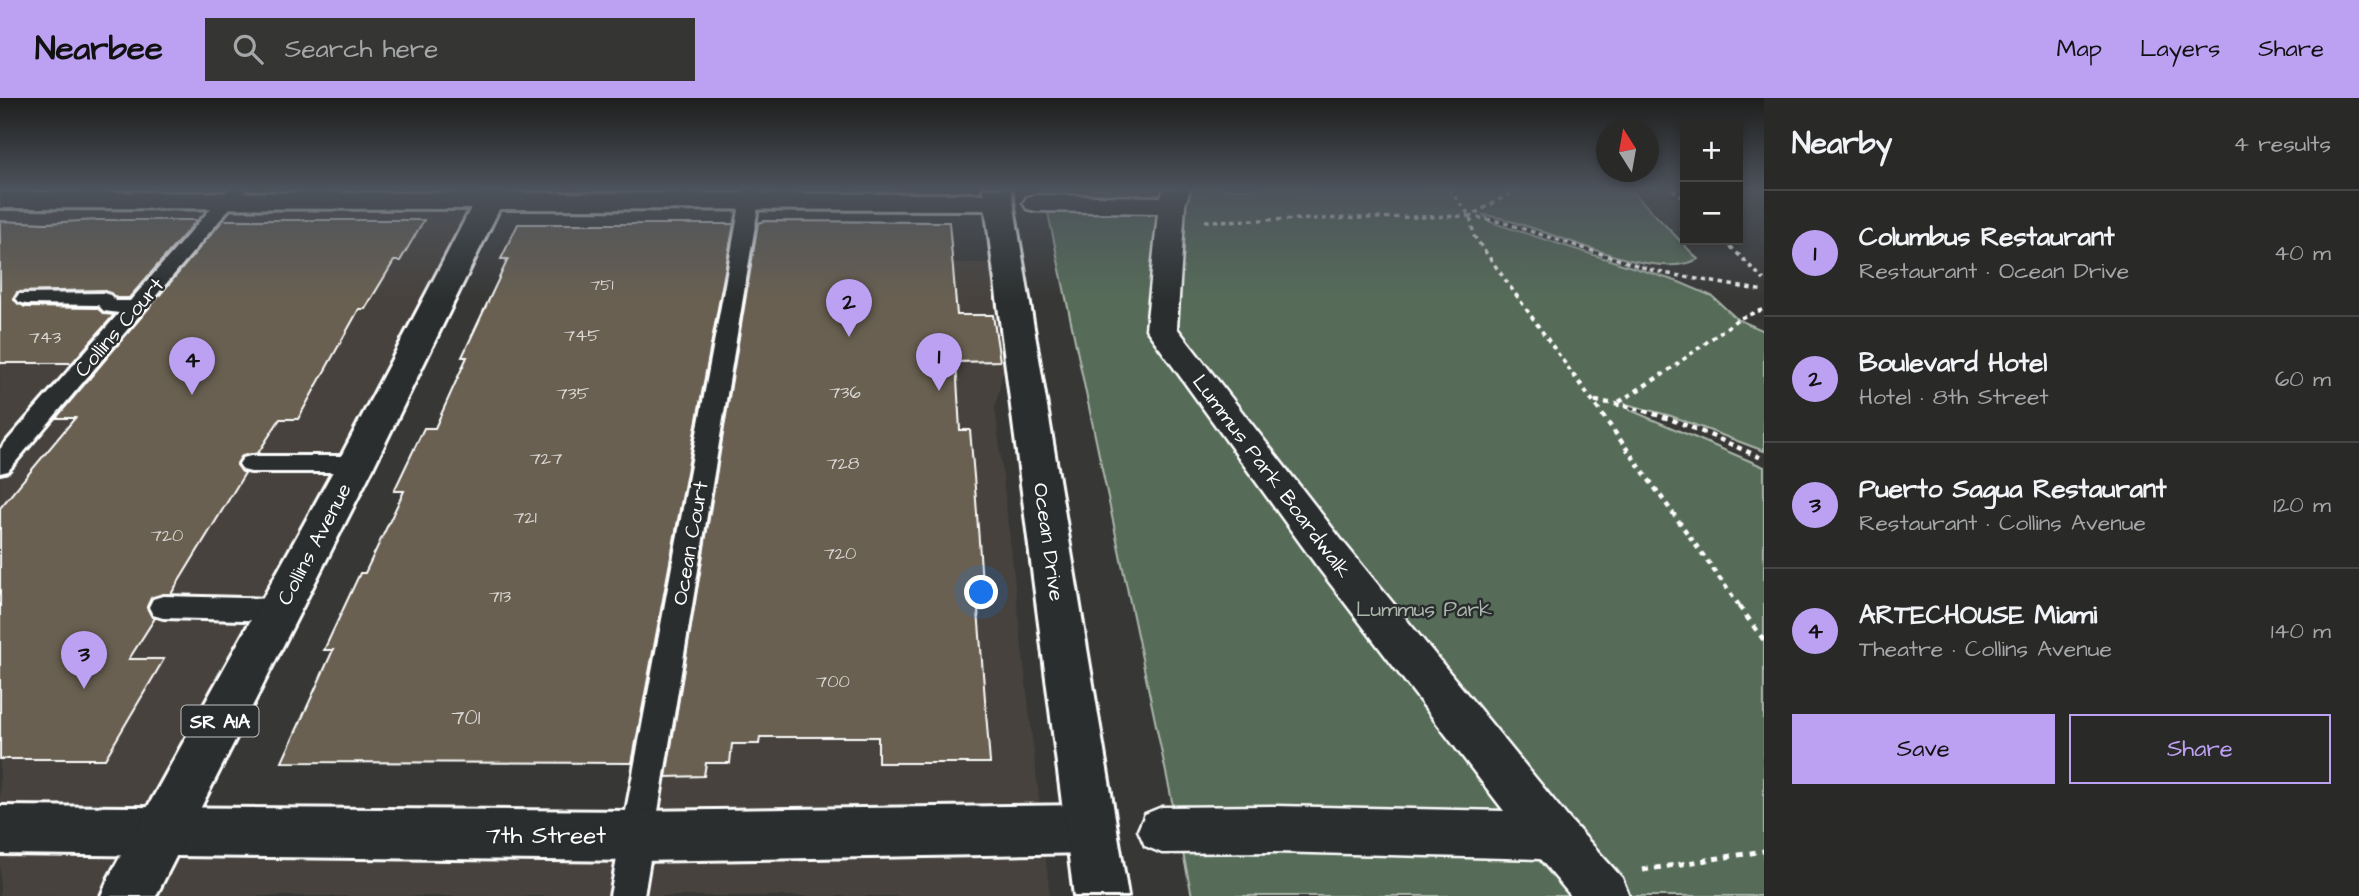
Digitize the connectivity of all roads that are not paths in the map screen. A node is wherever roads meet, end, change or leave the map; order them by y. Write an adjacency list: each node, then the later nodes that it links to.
1 (205, 226): 7 (lane, Collins Court)
2 (476, 226): 9 (street, Collins Avenue / SR A1A)
3 (745, 226): 17 (lane, Ocean Court)
4 (1015, 226): 13 (street, Ocean Drive)
5 (1171, 226): 18 (street, Lummus Park Boardwalk)
6 (26, 298): 7 (lane)
7 (136, 307): 10 (lane, Collins Court)
8 (251, 464): 9 (lane)
9 (356, 464): 12 (street, Collins Avenue / SR A1A)
10 (0, 465)
11 (163, 607): 12 (lane)
12 (280, 610): 16 (street, Collins Avenue / SR A1A)
13 (1091, 829): 17 (street, 7th Street); 22 (street, Ocean Drive)
14 (1162, 830): 18 (street)
15 (0, 831): 16 (street, 7th Street)
16 (162, 831): 17 (street, 7th Street); 20 (street, Collins Avenue / SR A1A)
17 (638, 836): 21 (lane, Ocean Court)
18 (1552, 836): 19 (street, Lummus Park Boardwalk)
19 (1597, 887)
20 (128, 896)
21 (627, 896)
22 (1101, 896)

